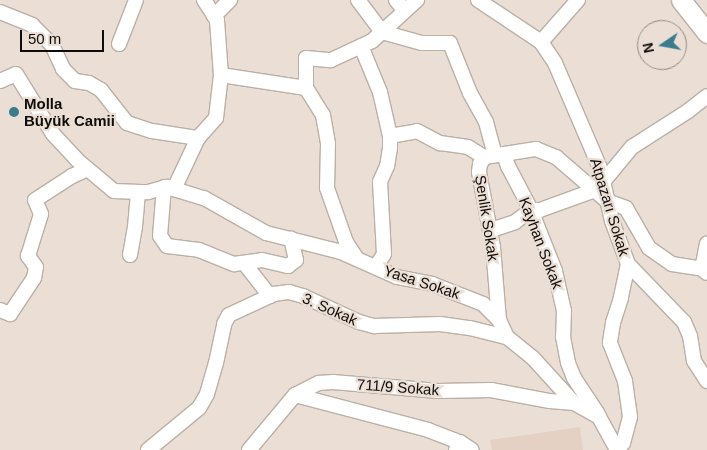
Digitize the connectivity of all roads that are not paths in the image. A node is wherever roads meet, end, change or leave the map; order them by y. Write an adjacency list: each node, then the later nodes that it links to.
1 (136, 0): 15 (street)
2 (204, 0): 11 (street)
3 (230, 0): 11 (street)
4 (358, 0): 13 (street)
5 (417, 0): 9 (street)
6 (478, 0): 14 (street, Atpazarı Sokak)
7 (578, 0): 14 (street)
8 (681, 0): 12 (main road)
9 (400, 5): 13 (street)
10 (0, 12): 22 (street)
11 (214, 16): 17 (street)
12 (705, 26)
13 (382, 32): 16 (street); 23 (street, Kayhan Sokak)
14 (540, 42): 25 (street, Atpazarı Sokak)
15 (119, 44)
16 (361, 46): 19 (street); 21 (street)
17 (221, 75): 19 (street); 22 (street)
18 (0, 81): 24 (street)
19 (306, 88): 34 (street)
20 (707, 96): 25 (street)
21 (390, 136): 23 (street); 37 (street)
22 (198, 138): 26 (street)
23 (494, 156): 25 (street); 29 (street, Kayhan Sokak); 30 (street, Şenlik Sokak)
24 (88, 170): 27 (street); 40 (street)
25 (599, 186): 28 (street, Atpazarı Sokak); 29 (street)
26 (169, 188): 27 (street); 31 (street, Yasa Sokak); 35 (street)
27 (138, 192): 33 (street)
28 (607, 201): 36 (street, Atpazarı Sokak); 38 (street)
29 (531, 210): 30 (street); 46 (street, Kayhan Sokak)
30 (491, 230): 41 (street, Şenlik Sokak)
31 (291, 239): 34 (street, Yasa Sokak); 35 (street)
32 (707, 243): 38 (street)
33 (130, 255)
34 (357, 259): 37 (street, Yasa Sokak)
35 (244, 263): 39 (street)
36 (628, 264): 43 (street); 51 (street, Atpazarı Sokak)
37 (376, 267): 41 (street, Yasa Sokak)
38 (705, 271)
39 (270, 296): 42 (street, 3. Sokak); 48 (street, 3. Sokak)
40 (5, 312)
41 (499, 320): 42 (street, Yasa Sokak)
42 (507, 337): 45 (street, Yasa Sokak)
43 (707, 381)
44 (295, 395): 45 (street, 711/9 Sokak); 47 (street); 49 (street, 711/9 Sokak)
45 (574, 403): 46 (street, Yasa Sokak)
46 (599, 417): 51 (street)
47 (458, 446): 50 (street)
48 (148, 450)
49 (249, 450)
50 (472, 450)
51 (617, 450)

